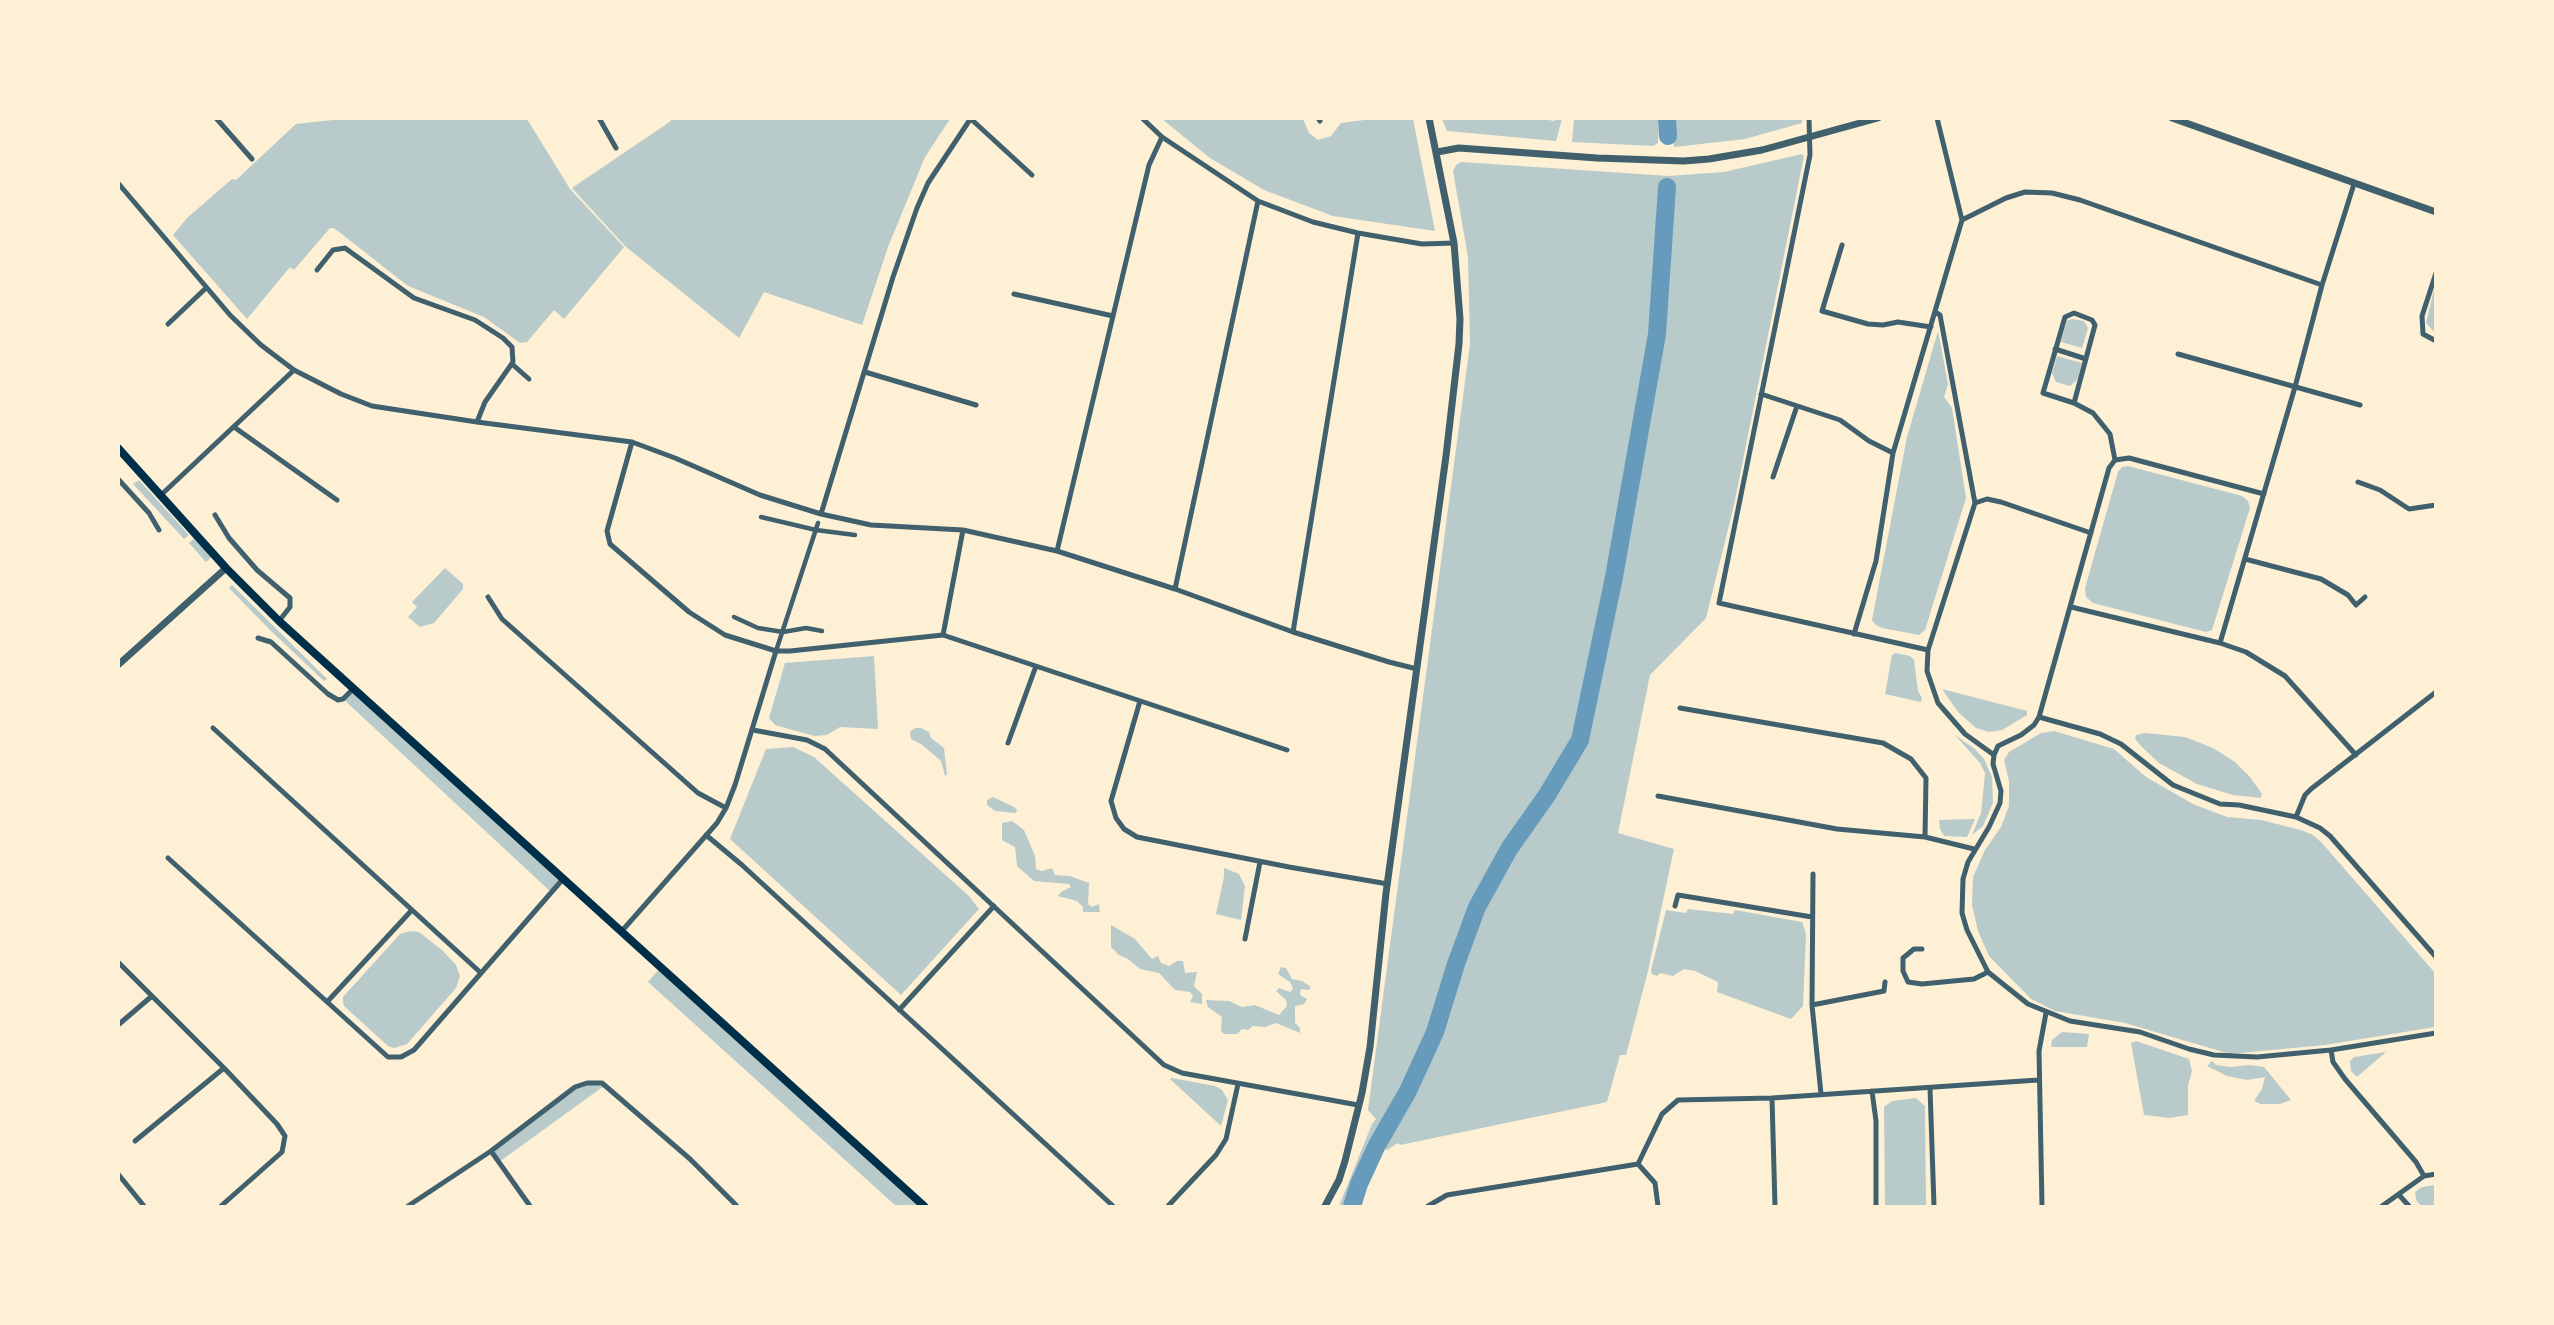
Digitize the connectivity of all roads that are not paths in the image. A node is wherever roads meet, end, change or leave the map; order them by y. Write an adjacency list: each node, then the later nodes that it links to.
1 (216, 118): 14 (street)
2 (599, 118): 12 (street)
3 (1142, 118): 10 (street)
4 (1430, 118): 13 (street)
5 (1809, 118): 11 (street)
6 (1878, 118): 11 (street)
7 (1937, 118): 20 (street)
8 (2172, 118): 17 (street)
9 (971, 119): 15 (street); 39 (street)
10 (1162, 137): 18 (street); 30 (street)
11 (1810, 138): 13 (street); 42 (street)
12 (616, 148)
13 (1437, 152): 22 (street)
14 (252, 159)
15 (1032, 175)
16 (118, 183): 27 (street)
17 (2354, 184): 19 (street); 26 (street)
18 (1258, 201): 21 (street); 73 (street)
19 (2436, 212)
20 (1962, 220): 26 (street); 29 (street)
21 (1358, 233): 22 (street); 81 (street)
22 (1454, 243): 90 (street)
23 (1842, 245): 32 (street)
24 (317, 270): 37 (street)
25 (2436, 273): 33 (street)
26 (2322, 285): 41 (street)
27 (206, 288): 31 (street); 38 (street)
28 (1014, 294): 30 (street)
29 (1935, 312): 32 (street); 59 (street)
30 (1113, 316): 70 (street)
31 (168, 324)
32 (1931, 327): 51 (street)
33 (2436, 341)
34 (2055, 349): 36 (street); 36 (street); 43 (street)
35 (2178, 354): 41 (street)
36 (2086, 358): 43 (street)
37 (512, 364): 40 (street); 47 (street)
38 (294, 370): 47 (street); 48 (street)
39 (865, 372): 44 (street); 61 (street)
40 (529, 379)
41 (2295, 387): 45 (street); 56 (street)
42 (1761, 394): 46 (street); 82 (street)
43 (2074, 403): 52 (street)
44 (976, 405)
45 (2360, 405)
46 (1797, 406): 51 (street); 53 (street)
47 (477, 422): 49 (street)
48 (234, 427): 57 (street); 58 (street)
49 (632, 442): 61 (street); 87 (street)
50 (118, 448): 57 (main road)
51 (1893, 453): 82 (street)
52 (2115, 460): 56 (street); 68 (street)
53 (1773, 477)
54 (118, 479): 65 (street)
55 (2358, 482): 60 (street)
56 (2264, 494): 71 (street)
57 (161, 495): 72 (main road)
58 (337, 500)
59 (1975, 503): 68 (street); 86 (street)
60 (2436, 505)
61 (821, 514): 67 (street)
62 (215, 515): 78 (street)
63 (761, 517): 66 (street)
64 (818, 523): 66 (street)
65 (159, 530)
66 (816, 530): 69 (street); 79 (street)
67 (963, 530): 70 (street); 83 (street)
68 (2091, 533): 76 (street)
69 (855, 535)
70 (1057, 551): 73 (street)
71 (2245, 559): 75 (street); 85 (street)
72 (226, 568): 78 (main road); 88 (street)
73 (1175, 589): 81 (street)
74 (488, 597): 103 (street)
75 (2365, 597)
76 (2071, 607): 85 (street); 95 (street)
77 (734, 617): 79 (street)
78 (279, 621): 91 (main road)
79 (783, 632): 80 (street); 87 (street)
80 (822, 632)
81 (1293, 632): 90 (street)
82 (1854, 634): 86 (street)
83 (943, 635): 87 (street); 89 (street)
84 (258, 638): 91 (street)
85 (2220, 643): 101 (street)
86 (1928, 650): 100 (street)
87 (776, 651): 97 (street)
88 (118, 665)
89 (1036, 666): 93 (street); 98 (street)
90 (1417, 669): 112 (street)
91 (353, 689): 111 (main road)
92 (2436, 692): 101 (street)
93 (1140, 701): 99 (street); 109 (street)
94 (1680, 708): 106 (street)
95 (2039, 717): 100 (street); 104 (street)
96 (213, 728): 115 (street)
97 (753, 730): 103 (street); 113 (street)
98 (1008, 743)
99 (1287, 750)
100 (1994, 755): 107 (street)
101 (2356, 755): 104 (street)
102 (1658, 796): 106 (street)
103 (726, 808): 105 (street)
104 (2296, 817): 120 (street)
105 (706, 835): 117 (street); 128 (street)
106 (1925, 837): 107 (street)
107 (1974, 849): 122 (street)
108 (168, 858): 126 (street)
109 (1260, 862): 112 (street); 118 (street)
110 (1813, 874): 116 (street)
111 (563, 879): 117 (main road); 123 (street)
112 (1388, 884): 140 (street)
113 (994, 906): 128 (street); 135 (street)
114 (1675, 906): 116 (street)
115 (411, 911): 123 (street); 126 (street)
116 (1812, 917): 127 (street)
117 (621, 932): 153 (main road)
118 (1245, 939)
119 (1922, 949): 122 (street)
120 (2436, 957)
121 (118, 962): 125 (street)
122 (1988, 972): 129 (street)
123 (481, 973): 126 (street)
124 (1885, 982): 127 (street)
125 (152, 996): 130 (street); 133 (street)
126 (327, 1002)
127 (1812, 1005): 138 (street)
128 (899, 1010): 154 (street)
129 (2046, 1013): 132 (street); 134 (street)
130 (118, 1025)
131 (2436, 1033): 132 (street)
132 (2331, 1050): 146 (street)
133 (224, 1068): 141 (street); 149 (street)
134 (2038, 1080): 136 (street); 162 (street)
135 (1238, 1084): 140 (street); 155 (street)
136 (1930, 1088): 137 (street); 161 (street)
137 (1872, 1091): 138 (street); 160 (street)
138 (1821, 1094): 139 (street)
139 (1772, 1098): 143 (street); 159 (street)
140 (1358, 1105): 156 (street)
141 (135, 1140)
142 (491, 1151): 150 (street); 151 (street); 152 (street)
143 (1638, 1164): 157 (street); 158 (street)
144 (118, 1174): 148 (street)
145 (2436, 1174): 146 (street)
146 (2424, 1176): 147 (street)
147 (2399, 1195): 163 (street); 164 (street)
148 (144, 1206)
149 (221, 1206)
150 (408, 1206)
151 (530, 1206)
152 (737, 1206)
153 (924, 1206)
154 (1113, 1206)
155 (1168, 1206)
156 (1325, 1206)
157 (1428, 1206)
158 (1658, 1206)
159 (1775, 1206)
160 (1876, 1206)
161 (1934, 1206)
162 (2042, 1206)
163 (2382, 1206)
164 (2409, 1206)

